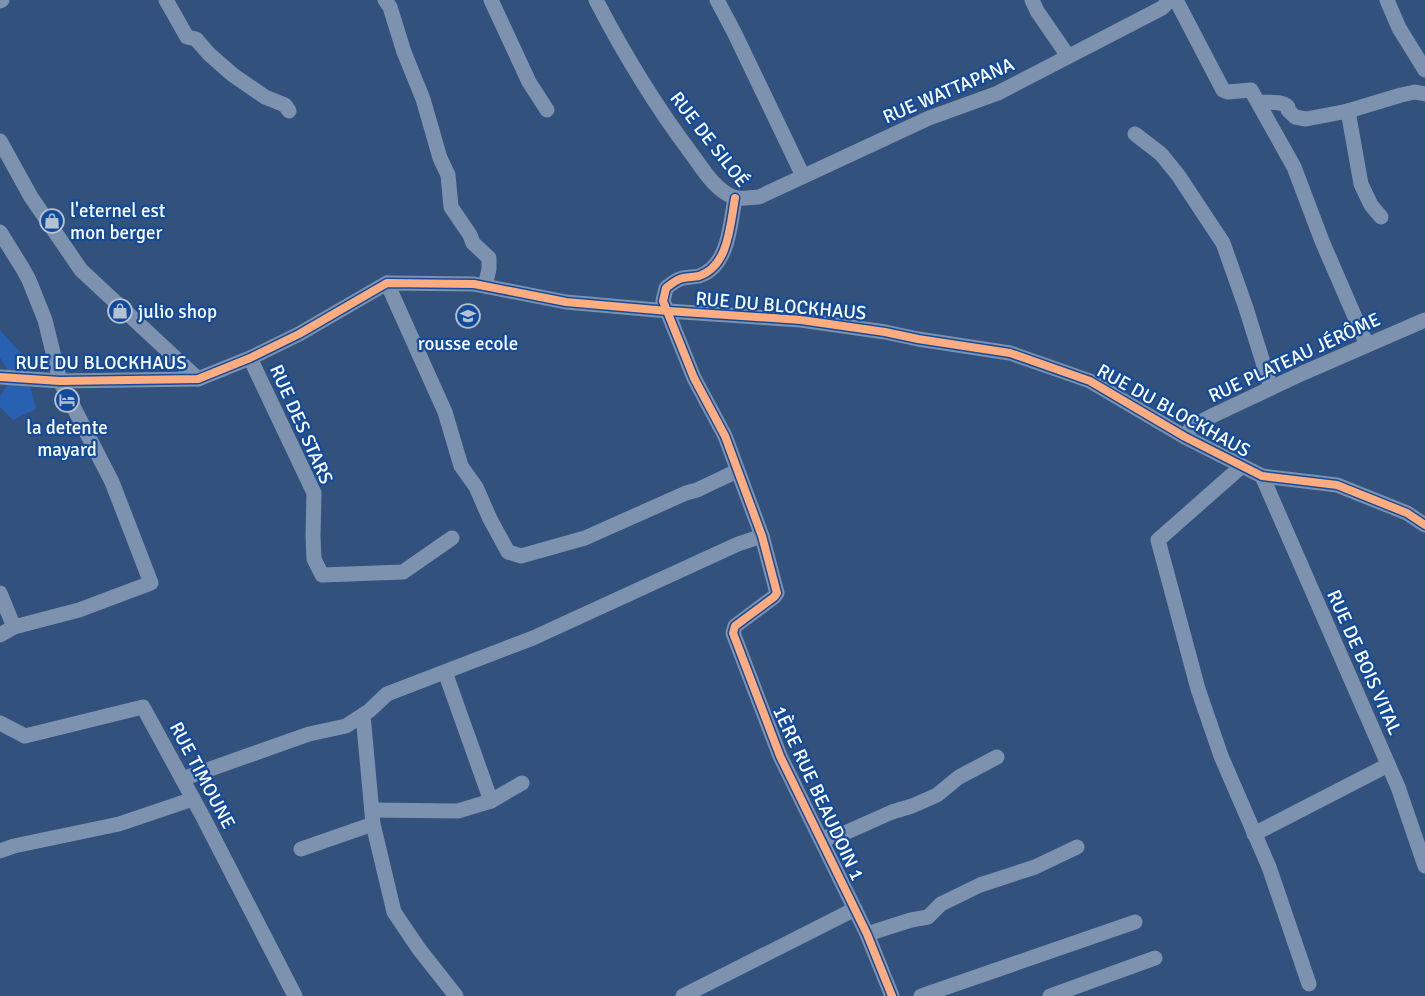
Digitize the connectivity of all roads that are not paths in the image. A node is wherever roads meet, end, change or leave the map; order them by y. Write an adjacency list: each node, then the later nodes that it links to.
1 (166, 0): 15 (street)
2 (385, 0): 24 (street)
3 (491, 0): 14 (street)
4 (596, 0): 20 (street, RUE DE SILOÉ)
5 (717, 0): 19 (street)
6 (1032, 0): 10 (street)
7 (1176, 0): 13 (street)
8 (1387, 0): 11 (street)
9 (1163, 3): 10 (street, RUE WATTAPANA)
10 (1068, 56): 19 (street, RUE WATTAPANA)
11 (1425, 70)
12 (1425, 94): 16 (street)
13 (1258, 102): 16 (street); 27 (street)
14 (547, 110)
15 (289, 111)
16 (1348, 111): 21 (street)
17 (1135, 134): 32 (street)
18 (0, 141): 30 (street)
19 (803, 176): 20 (street, RUE WATTAPANA)
20 (735, 198): 25 (street, RUE DE SILOÉ)
21 (1381, 217)
22 (0, 232): 31 (street)
23 (387, 283): 24 (street, RUE DU BLOCKHAUS); 28 (street, RUE DU BLOCKHAUS); 35 (street)
24 (485, 286): 25 (street, RUE DU BLOCKHAUS)
25 (668, 311): 33 (street, RUE DU BLOCKHAUS); 35 (street, 1ÈRE RUE BEAUDOIN 1)
26 (1425, 320): 27 (street, RUE PLATEAU JÉRÔME)
27 (1367, 345): 32 (street, RUE PLATEAU JÉRÔME)
28 (250, 358): 30 (street, RUE DU BLOCKHAUS); 39 (street, RUE DES STARS)
29 (0, 377): 31 (street, RUE DU BLOCKHAUS)
30 (198, 379): 31 (street, RUE DU BLOCKHAUS)
31 (60, 381): 41 (street)
32 (1270, 388): 33 (street, RUE PLATEAU JÉRÔME)
33 (1185, 437): 34 (street, RUE DU BLOCKHAUS)
34 (1242, 466): 36 (street, RUE DU BLOCKHAUS); 53 (street)
35 (737, 471): 38 (street, 1ÈRE RUE BEAUDOIN 1)
36 (1262, 476): 37 (street, RUE DU BLOCKHAUS); 47 (street, RUE DE BOIS VITAL)
37 (1425, 525)
38 (762, 536): 43 (street); 54 (street, 1ÈRE RUE BEAUDOIN 1)
39 (452, 538)
40 (0, 593): 41 (street)
41 (14, 627): 42 (street)
42 (0, 634)
43 (445, 672): 44 (street); 51 (street)
44 (363, 715): 48 (street); 52 (street)
45 (0, 723): 48 (street, RUE TIMOUNE)
46 (997, 757): 54 (street)
47 (1388, 765): 53 (street); 58 (street, RUE DE BOIS VITAL)
48 (182, 779): 50 (street, RUE TIMOUNE)
49 (522, 783): 51 (street)
50 (193, 799): 57 (street); 64 (street, RUE TIMOUNE)
51 (491, 801): 52 (street)
52 (372, 817): 56 (street); 65 (street)
53 (1254, 834): 63 (street)
54 (820, 838): 59 (street, 1ÈRE RUE BEAUDOIN 1)
55 (1077, 847): 61 (street)
56 (301, 849)
57 (0, 851)
58 (1425, 866)
59 (855, 909): 61 (street, 1ÈRE RUE BEAUDOIN 1); 66 (street)
60 (1135, 922): 68 (street)
61 (867, 934): 67 (street, 1ÈRE RUE BEAUDOIN 1)
62 (1155, 958): 69 (street)
63 (1309, 984)
64 (295, 996)
65 (456, 996)
66 (682, 996)
67 (892, 996)
68 (921, 996)
69 (1050, 996)

